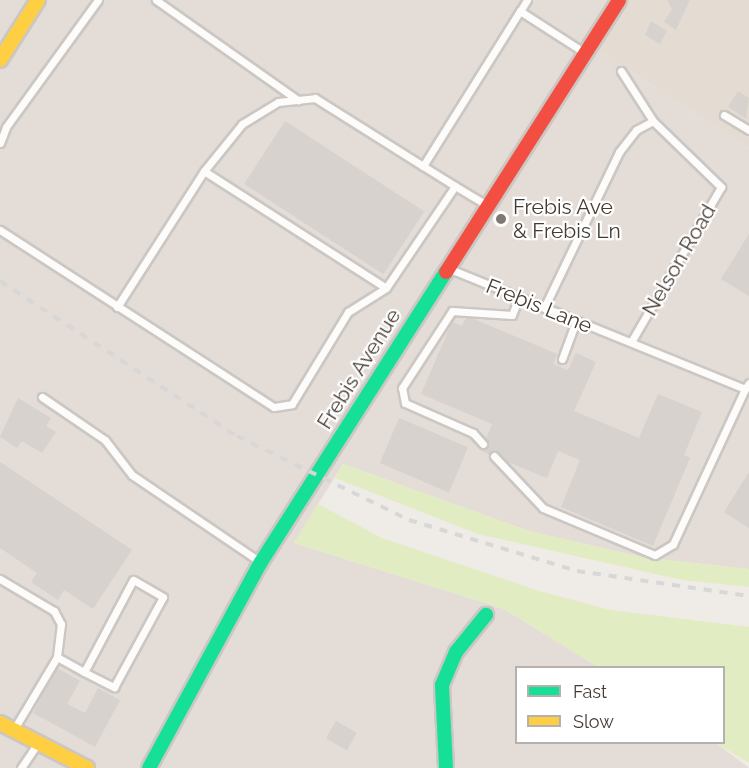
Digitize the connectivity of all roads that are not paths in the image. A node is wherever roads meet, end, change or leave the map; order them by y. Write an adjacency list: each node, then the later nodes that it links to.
1 (38, 0): 8 (main road)
2 (98, 0): 14 (lane)
3 (156, 0): 10 (lane)
4 (527, 0): 6 (lane)
5 (619, 0): 7 (main road, Frebis Avenue)
6 (520, 11): 7 (lane); 15 (lane)
7 (585, 53): 18 (main road, Frebis Avenue)
8 (0, 60)
9 (621, 71): 12 (lane, Nelson Road)
10 (298, 100): 15 (lane); 16 (lane)
11 (724, 115): 13 (lane)
12 (653, 121): 24 (lane); 26 (lane, Nelson Road)
13 (749, 130)
14 (0, 143)
15 (423, 166): 17 (lane)
16 (204, 171): 21 (lane); 23 (lane)
17 (455, 186): 18 (lane); 21 (lane)
18 (488, 206): 20 (main road, Frebis Avenue)
19 (0, 230): 23 (lane)
20 (448, 268): 22 (lane, Frebis Lane); 32 (main road, Frebis Avenue)
21 (386, 288): 23 (lane)
22 (519, 297): 24 (lane, Frebis Lane); 30 (lane)
23 (117, 307)
24 (544, 308): 25 (lane, Frebis Lane)
25 (576, 321): 26 (lane, Frebis Lane); 27 (lane)
26 (631, 342): 28 (lane, Frebis Lane)
27 (562, 359)
28 (747, 386): 31 (lane)
29 (42, 398): 32 (lane)
30 (483, 444)
31 (494, 456)
32 (261, 562): 42 (main road, Frebis Avenue)
33 (0, 579): 35 (lane)
34 (486, 615): 43 (main road)
35 (57, 657): 36 (lane); 38 (lane)
36 (84, 672): 36 (lane)
37 (0, 723): 38 (main road)
38 (14, 729): 39 (main road)
39 (38, 742): 40 (lane); 41 (main road)
40 (21, 768)
41 (87, 768)
42 (149, 768)
43 (446, 768)

